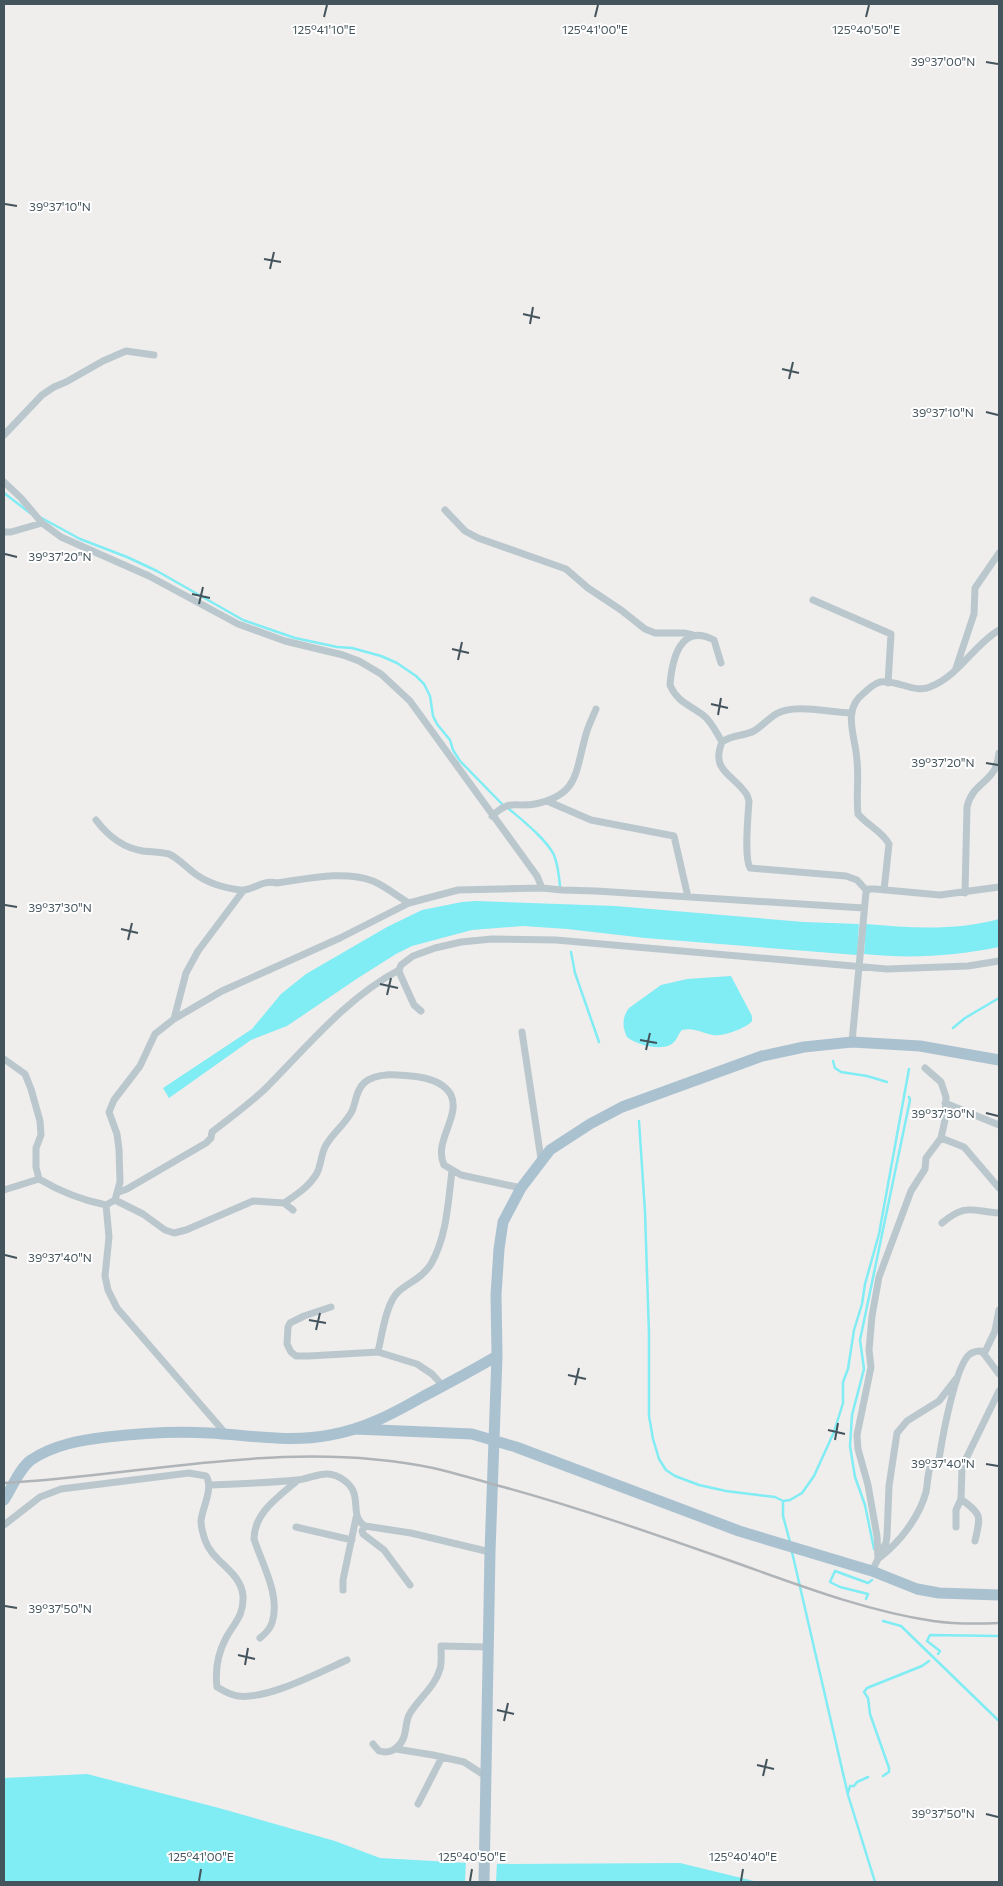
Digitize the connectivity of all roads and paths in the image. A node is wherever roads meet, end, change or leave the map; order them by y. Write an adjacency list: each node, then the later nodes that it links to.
1 (154, 355): 2 (street)
2 (4, 435)
3 (4, 482): 5 (street)
4 (445, 510): 10 (street)
5 (40, 521): 6 (street); 19 (street)
6 (4, 532)
7 (999, 553): 12 (street)
8 (813, 600): 13 (street)
9 (999, 630): 12 (street)
10 (693, 635): 11 (street); 16 (street)
11 (721, 663)
12 (955, 671): 13 (street)
13 (888, 683): 15 (street)
14 (596, 709): 18 (street)
15 (852, 713): 16 (street); 23 (street)
16 (722, 742): 25 (street)
17 (999, 753): 26 (street)
18 (548, 801): 19 (street); 27 (street)
19 (492, 816): 22 (street)
20 (96, 820): 24 (street)
21 (999, 887): 26 (street)
22 (542, 888): 27 (street); 28 (street)
23 (884, 890): 25 (street); 26 (street)
24 (243, 891): 28 (street); 34 (street)
25 (867, 891): 29 (street)
26 (965, 893)
27 (688, 896): 29 (street)
28 (409, 903): 34 (street)
29 (864, 908): 31 (street)
30 (999, 961): 31 (street)
31 (859, 964): 32 (street); 36 (street)
32 (399, 970): 33 (street); 49 (street)
33 (421, 1011)
34 (174, 1019): 49 (street)
35 (522, 1032): 43 (street)
36 (852, 1042): 38 (main road); 43 (main road)
37 (4, 1059): 45 (street)
38 (999, 1060)
39 (926, 1068): 40 (street)
40 (945, 1103): 41 (street); 42 (street)
41 (999, 1125)
42 (941, 1138): 47 (street); 79 (street)
43 (541, 1159): 46 (main road)
44 (452, 1171): 46 (street); 51 (street); 58 (street)
45 (39, 1179): 48 (street); 52 (street)
46 (521, 1188): 60 (main road)
47 (999, 1188)
48 (4, 1190)
49 (119, 1192): 50 (street)
50 (115, 1200): 51 (street); 52 (street)
51 (284, 1203): 53 (street)
52 (106, 1205): 66 (street)
53 (293, 1210)
54 (999, 1213): 55 (street)
55 (942, 1223)
56 (331, 1307): 58 (street)
57 (999, 1310): 59 (street)
58 (378, 1352): 63 (street)
59 (984, 1354): 61 (street); 62 (street)
60 (497, 1356): 63 (main road); 78 (main road)
61 (999, 1374)
62 (959, 1376): 79 (street); 79 (street)
63 (443, 1386): 65 (main road)
64 (999, 1391): 70 (street)
65 (355, 1429): 66 (main road); 80 (main road)
66 (226, 1434): 69 (main road)
67 (299, 1479): 68 (street); 71 (street); 84 (street)
68 (208, 1485): 72 (street); 86 (street)
69 (7, 1496)
70 (961, 1499): 75 (street); 77 (street)
71 (356, 1518): 73 (street); 76 (street)
72 (4, 1525)
73 (366, 1526): 78 (street); 81 (street)
74 (296, 1527): 76 (street)
75 (956, 1527)
76 (352, 1540): 82 (street)
77 (975, 1541)
78 (490, 1552): 85 (main road)
79 (878, 1558): 80 (street)
80 (872, 1571): 83 (main road)
81 (410, 1584)
82 (343, 1590)
83 (999, 1595)
84 (260, 1638)
85 (488, 1646): 88 (street); 90 (main road)
86 (347, 1660)
87 (373, 1744): 88 (street)
88 (396, 1749): 89 (street)
89 (442, 1757): 90 (street); 91 (street)
90 (487, 1783): 92 (main road)
91 (418, 1804)
92 (484, 1882)

